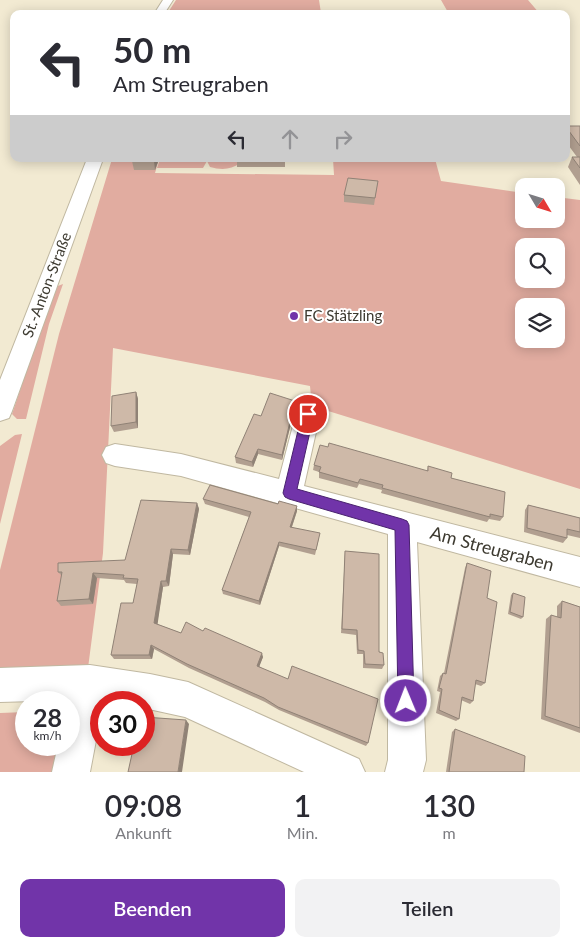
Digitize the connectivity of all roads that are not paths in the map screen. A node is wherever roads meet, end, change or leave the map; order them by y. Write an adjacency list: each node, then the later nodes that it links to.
1 (94, 162): 2 (street, St.-Anton-Straße)
2 (0, 411)
3 (308, 414): 5 (street)
4 (115, 455): 5 (street, Am Streugraben)
5 (289, 493): 6 (street, Am Streugraben)
6 (402, 525): 7 (street, Am Streugraben); 12 (street)
7 (580, 572)
8 (90, 682): 9 (street); 10 (street); 11 (street)
9 (0, 685)
10 (71, 772)
11 (346, 772)
12 (404, 772)

